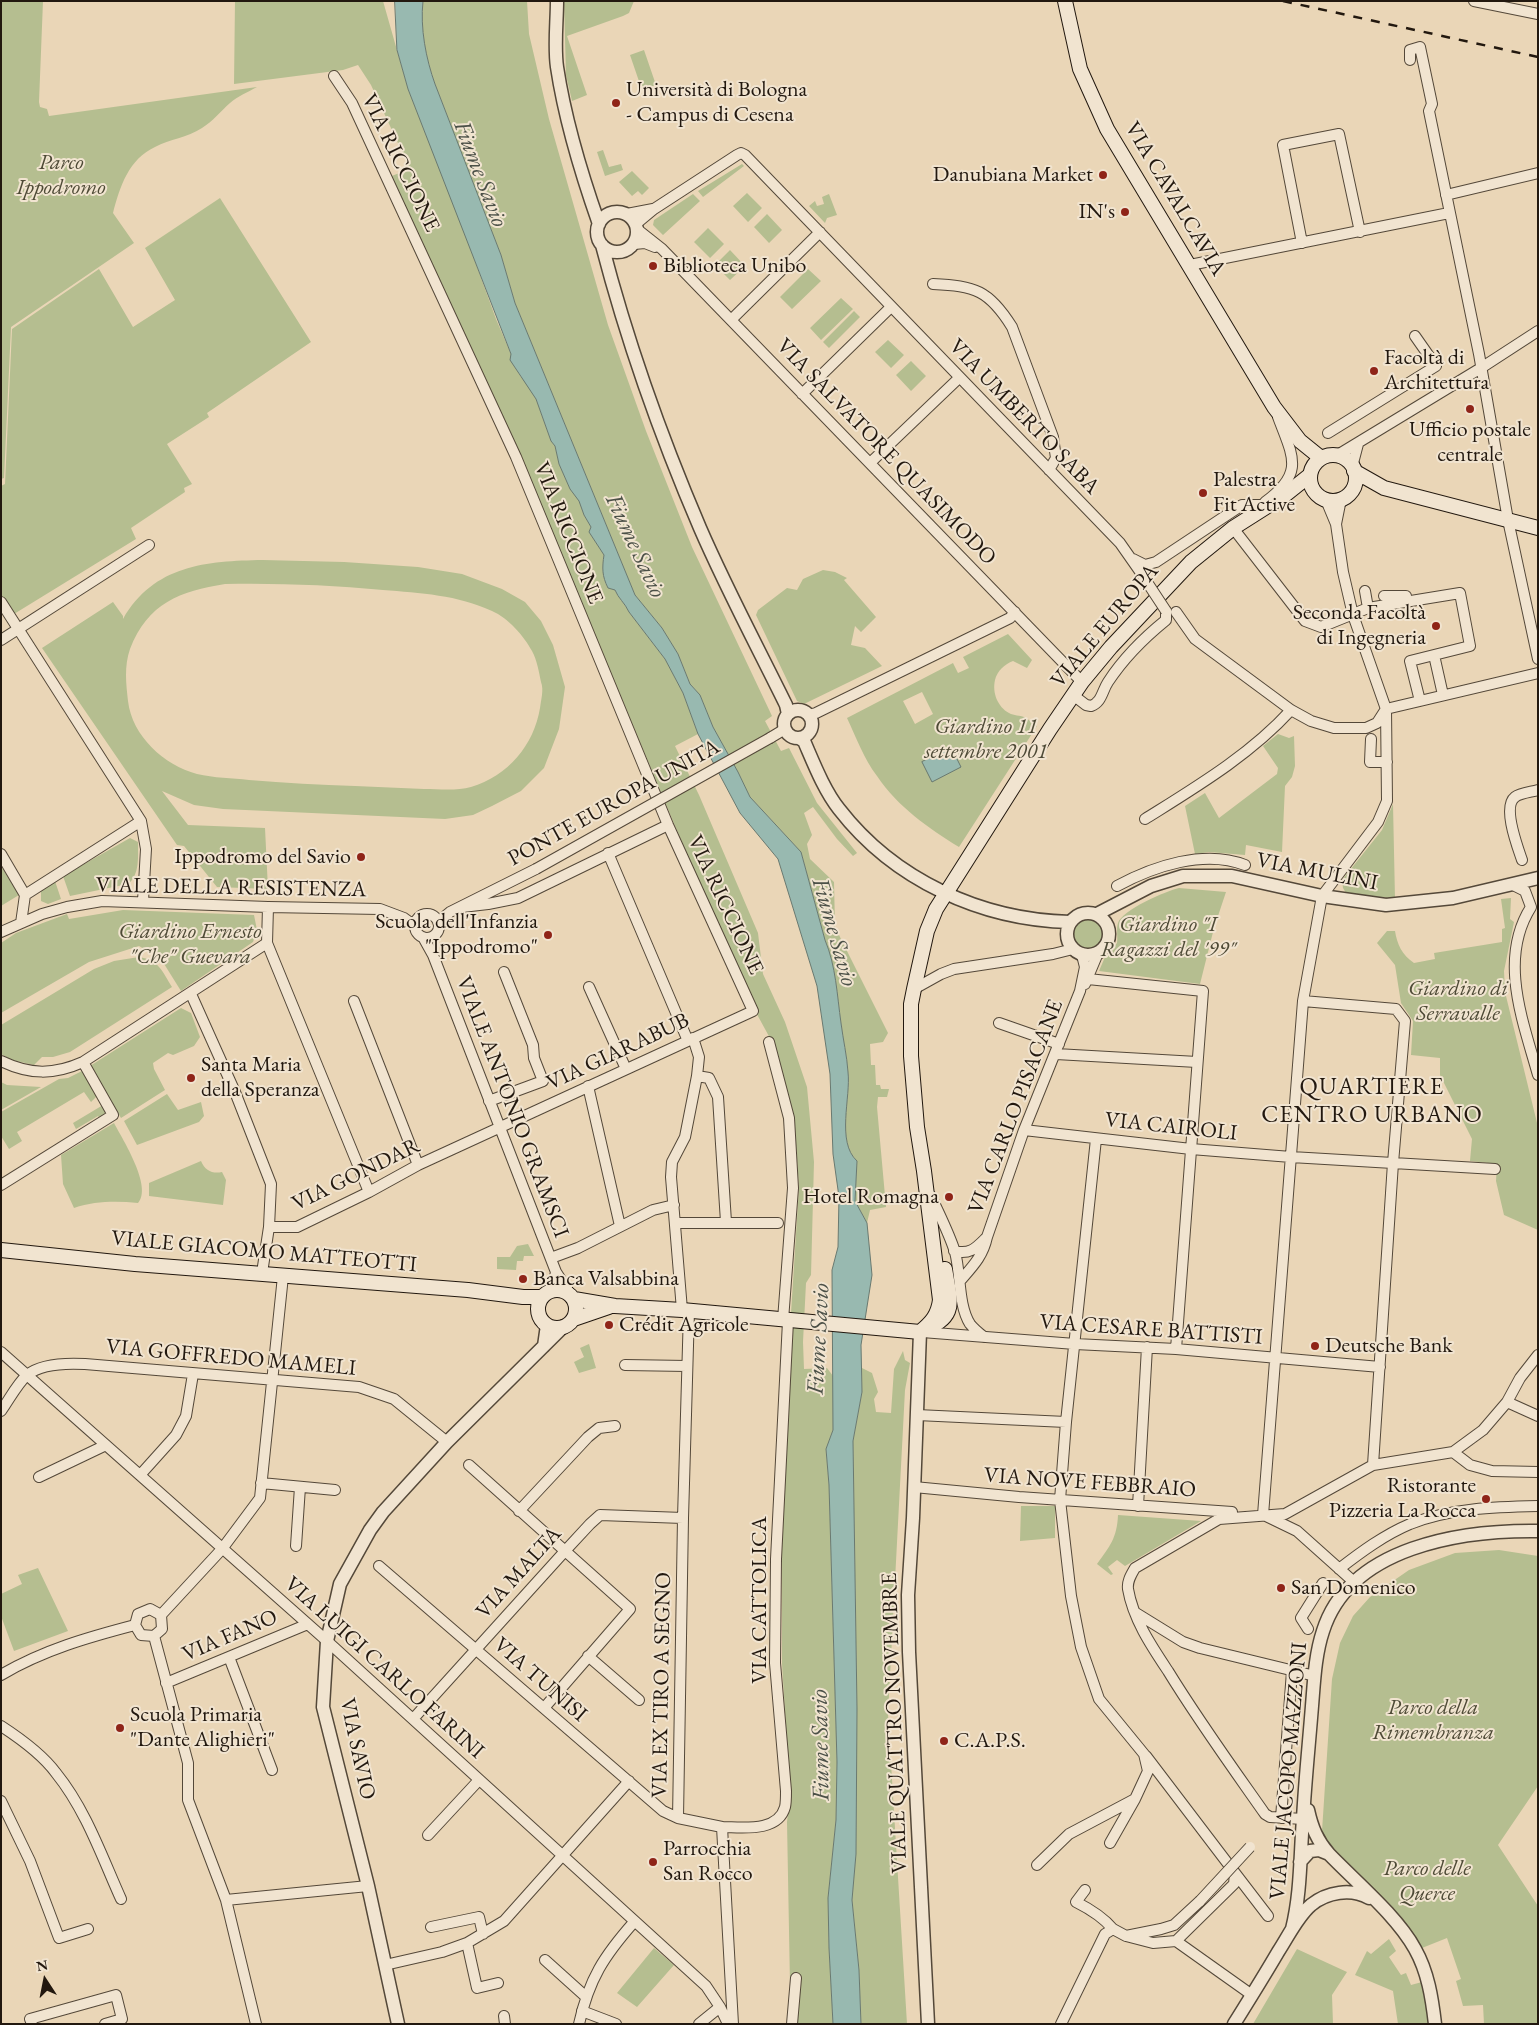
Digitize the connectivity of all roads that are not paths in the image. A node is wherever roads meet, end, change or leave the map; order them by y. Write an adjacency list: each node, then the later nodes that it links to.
1 (557, 1): 8 (street)
2 (1065, 1): 23 (main road, VIA CAVALCAVIA)
3 (1474, 1): 4 (street)
4 (1538, 14)
5 (1410, 60): 9 (street)
6 (334, 76): 80 (street, VIA RICCIONE)
7 (1538, 173): 9 (street)
8 (587, 191): 11 (street); 14 (street)
9 (1446, 195): 13 (street)
10 (654, 209): 12 (street); 15 (street); 16 (street, VIA UMBERTO SABA)
11 (613, 212): 12 (street); 14 (street)
12 (627, 214): 15 (street)
13 (1449, 214): 17 (street); 30 (street)
14 (599, 224): 20 (street)
15 (637, 227): 19 (street); 21 (street, VIA SALVATORE QUASIMODO)
16 (820, 232): 26 (street, VIA UMBERTO SABA); 27 (street)
17 (1360, 232): 18 (street); 18 (street)
18 (1302, 243): 23 (street)
19 (634, 244): 21 (street); 22 (street)
20 (602, 246): 22 (street); 24 (street)
21 (662, 249): 27 (street, VIA SALVATORE QUASIMODO)
22 (618, 252): 24 (street)
23 (1190, 265): 33 (main road, VIA CAVALCAVIA)
24 (611, 280): 71 (street)
25 (932, 284): 41 (street)
26 (891, 307): 31 (street, VIA UMBERTO SABA); 32 (street)
27 (731, 320): 32 (street, VIA SALVATORE QUASIMODO)
28 (1538, 331): 30 (street)
29 (1415, 336): 34 (street)
30 (1481, 368): 36 (street); 49 (street)
31 (959, 378): 39 (street); 41 (street, VIA UMBERTO SABA)
32 (802, 394): 39 (street, VIA SALVATORE QUASIMODO)
33 (1274, 407): 35 (main road, VIA CAVALCAVIA); 48 (street, VIA CAVALCAVIA)
34 (1328, 433)
35 (1300, 441): 38 (main road, VIA CAVALCAVIA); 42 (main road, VIA CAVALCAVIA)
36 (1358, 444): 37 (street); 40 (street)
37 (1336, 456): 38 (main road); 40 (main road)
38 (1321, 458): 42 (main road)
39 (870, 462): 59 (street, VIA SALVATORE QUASIMODO)
40 (1353, 469): 43 (main road); 44 (main road)
41 (1049, 470): 54 (street, VIA UMBERTO SABA)
42 (1310, 474): 45 (main road, VIALE EUROPA); 46 (main road)
43 (1384, 488): 44 (main road); 49 (main road)
44 (1352, 490): 47 (main road)
45 (1285, 495): 46 (main road, VIALE EUROPA); 51 (main road, VIALE EUROPA)
46 (1322, 498): 47 (main road); 50 (street)
47 (1341, 499): 50 (street)
48 (1260, 505): 51 (street, VIA CAVALCAVIA); 54 (street)
49 (1508, 520): 52 (main road); 64 (street)
50 (1336, 524): 60 (street)
51 (1232, 528): 60 (street); 66 (main road, VIALE EUROPA)
52 (1538, 528)
53 (149, 545): 61 (street)
54 (1131, 558): 58 (street, VIA UMBERTO SABA, bridge)
55 (1364, 591): 57 (street)
56 (1, 602): 61 (street)
57 (1368, 608): 60 (street); 63 (street)
58 (1171, 611): 67 (street); 72 (street, VIA UMBERTO SABA)
59 (1015, 612): 66 (street, VIA SALVATORE QUASIMODO); 73 (street)
60 (1353, 615): 70 (street)
61 (18, 629): 62 (street); 79 (street)
62 (1, 640)
63 (1434, 654): 68 (street); 69 (street)
64 (1538, 658)
65 (1538, 673): 68 (street)
66 (1082, 682): 67 (main road, VIALE EUROPA)
67 (1073, 695): 91 (main road, VIALE EUROPA)
68 (1443, 695): 69 (street)
69 (1420, 701): 70 (street)
70 (1386, 709): 72 (street, VIA UMBERTO SABA); 76 (street)
71 (789, 710): 73 (street); 74 (street)
72 (1290, 710): 78 (street)
73 (811, 717): 74 (street)
74 (794, 734): 91 (street); 96 (street, PONTE EUROPA UNITA, bridge)
75 (1371, 739): 76 (street)
76 (1387, 762): 93 (street)
77 (1538, 790): 83 (street)
78 (1145, 819)
79 (141, 821): 92 (street); 95 (street)
80 (668, 825): 81 (street); 123 (street, VIA RICCIONE)
81 (608, 853): 96 (street); 125 (street, VIA EX TIRO A SEGNO)
82 (1, 854): 92 (street)
83 (1522, 860)
84 (1245, 865): 85 (street)
85 (1164, 866): 87 (street); 88 (street)
86 (1538, 878): 89 (street, VIA MULINI)
87 (1169, 879): 93 (street, VIA MULINI); 94 (street, VIA MULINI)
88 (1127, 881): 90 (street); 94 (street)
89 (1513, 885): 93 (street, VIA MULINI); 132 (street)
90 (1117, 886)
91 (944, 894): 104 (street); 118 (main road, VIALE EUROPA)
92 (25, 895): 106 (street)
93 (1322, 896): 122 (street)
94 (1128, 897): 100 (street, VIA MULINI); 108 (street)
95 (143, 901): 97 (street, VIALE DELLA RESISTENZA); 106 (street, VIALE DELLA RESISTENZA)
96 (462, 906): 98 (street, PONTE EUROPA UNITA)
97 (268, 907): 102 (street, VIALE DELLA RESISTENZA); 112 (street)
98 (450, 912): 99 (street); 103 (street)
99 (431, 914): 101 (street); 103 (street)
100 (1097, 914): 105 (street); 108 (street)
101 (420, 916): 102 (street, VIALE DELLA RESISTENZA); 107 (street)
102 (404, 918): 107 (street, VIALE DELLA RESISTENZA)
103 (438, 922): 110 (street)
104 (1046, 922): 105 (street); 111 (street)
105 (1070, 922): 111 (street)
106 (21, 923): 109 (street, VIALE DELLA RESISTENZA)
107 (415, 926): 110 (street)
108 (1108, 926): 114 (street)
109 (1, 932)
110 (428, 936): 135 (street, VIALE ANTONIO GRAMSCI)
111 (1066, 937): 113 (street)
112 (267, 943): 120 (street); 146 (street)
113 (1078, 952): 114 (street); 118 (street); 119 (street, VIA CARLO PISACANE)
114 (1098, 953): 116 (street, VIA CARLO PISACANE)
115 (504, 972): 135 (street)
116 (1088, 979): 119 (street, VIA CARLO PISACANE); 130 (street)
117 (589, 987): 131 (street)
118 (914, 989): 144 (main road, VIALE EUROPA)
119 (1080, 991): 127 (street, VIA CARLO PISACANE)
120 (191, 994): 129 (street); 153 (street)
121 (354, 1001): 142 (street)
122 (1303, 1001): 140 (street); 141 (street)
123 (753, 1011): 125 (street, VIA GIARABUB)
124 (999, 1023): 127 (street)
125 (691, 1039): 131 (street, VIA GIARABUB); 133 (street, VIA EX TIRO A SEGNO)
126 (769, 1042): 169 (street)
127 (1057, 1049): 130 (street); 137 (street, VIA CARLO PISACANE)
128 (1, 1061): 129 (street)
129 (83, 1062): 145 (street)
130 (1197, 1062): 139 (street)
131 (626, 1069): 134 (street, VIA GIARABUB)
132 (1538, 1075)
133 (696, 1076): 148 (street, VIA EX TIRO A SEGNO); 149 (street)
134 (588, 1086): 136 (street, VIA GIARABUB); 152 (street)
135 (489, 1101): 136 (street, VIALE ANTONIO GRAMSCI)
136 (500, 1128): 142 (street, VIA GONDAR); 157 (street, VIALE ANTONIO GRAMSCI)
137 (1024, 1130): 138 (street, VIA CAIROLI); 154 (street, VIA CARLO PISACANE)
138 (1096, 1139): 139 (street, VIA CAIROLI); 172 (street)
139 (1191, 1149): 140 (street, VIA CAIROLI); 175 (street)
140 (1291, 1157): 141 (street, VIA CAIROLI); 178 (street)
141 (1393, 1163): 143 (street, VIA CAIROLI); 181 (street)
142 (418, 1165): 146 (street, VIA GONDAR)
143 (1495, 1170)
144 (924, 1171): 147 (main road); 170 (main road)
145 (1, 1185)
146 (369, 1192): 153 (street, VIA GONDAR)
147 (931, 1196): 156 (street); 170 (main road)
148 (674, 1205): 150 (street, VIA EX TIRO A SEGNO); 152 (street)
149 (726, 1222): 150 (street); 151 (street)
150 (676, 1223): 166 (street, VIA EX TIRO A SEGNO)
151 (778, 1223)
152 (620, 1226): 157 (street)
153 (269, 1227): 159 (street, VIA GONDAR)
154 (987, 1237): 156 (street); 161 (street, VIA CARLO PISACANE)
155 (1, 1250): 159 (main road, VIALE GIACOMO MATTEOTTI)
156 (954, 1251): 161 (street)
157 (550, 1258): 158 (street, VIALE ANTONIO GRAMSCI)
158 (556, 1272): 162 (street, VIALE ANTONIO GRAMSCI); 164 (street, VIALE ANTONIO GRAMSCI)
159 (262, 1273): 160 (main road, VIALE GIACOMO MATTEOTTI)
160 (283, 1276): 163 (main road, VIALE GIACOMO MATTEOTTI); 184 (street)
161 (960, 1281): 171 (street)
162 (547, 1294): 163 (main road, VIALE GIACOMO MATTEOTTI); 164 (main road); 167 (main road)
163 (523, 1297): 167 (main road)
164 (572, 1297): 165 (main road); 168 (main road)
165 (615, 1306): 166 (main road); 168 (main road)
166 (686, 1310): 169 (main road); 180 (street, VIA EX TIRO A SEGNO)
167 (543, 1320): 168 (main road); 173 (street)
168 (569, 1322): 173 (street, VIA SAVIO)
169 (786, 1324): 170 (main road); 245 (street, VIA CATTOLICA)
170 (920, 1332): 171 (street, VIA CESARE BATTISTI); 187 (street, VIALE QUATTRO NOVEMBRE)
171 (984, 1337): 172 (street, VIA CESARE BATTISTI)
172 (1074, 1344): 174 (street, VIA CESARE BATTISTI); 189 (street)
173 (544, 1346): 191 (street, VIA SAVIO)
174 (1147, 1347): 175 (street, VIA CESARE BATTISTI); 204 (street)
175 (1176, 1349): 178 (street, VIA CESARE BATTISTI)
176 (1, 1352): 183 (street, VIA LUIGI CARLO FARINI)
177 (1538, 1355): 185 (street)
178 (1275, 1358): 181 (street, VIA CESARE BATTISTI); 207 (street)
179 (625, 1365): 180 (street)
180 (687, 1366): 208 (street, VIA EX TIRO A SEGNO)
181 (1380, 1367): 195 (street)
182 (193, 1374): 183 (street, VIA GOFFREDO MAMELI); 184 (street, VIA GOFFREDO MAMELI); 197 (street)
183 (27, 1376): 186 (street); 192 (street, VIA LUIGI CARLO FARINI)
184 (273, 1380): 191 (street, VIA GOFFREDO MAMELI); 199 (street)
185 (1507, 1402): 188 (street); 193 (street)
186 (1, 1411)
187 (917, 1415): 189 (street); 201 (street, VIALE QUATTRO NOVEMBRE)
188 (1538, 1416)
189 (1066, 1422): 203 (street)
190 (615, 1426): 206 (street)
191 (447, 1442): 223 (street, VIA SAVIO)
192 (106, 1445): 197 (street, VIA LUIGI CARLO FARINI); 198 (street)
193 (1453, 1452): 195 (street); 196 (street)
194 (469, 1465): 206 (street)
195 (1373, 1465): 207 (street)
196 (1538, 1472)
197 (141, 1474): 211 (street, VIA LUIGI CARLO FARINI)
198 (39, 1476)
199 (261, 1483): 200 (street); 211 (street)
200 (300, 1487): 202 (street); 210 (street)
201 (914, 1487): 203 (street, VIA NOVE FEBBRAIO); 287 (street, VIALE QUATTRO NOVEMBRE)
202 (335, 1490)
203 (1060, 1500): 204 (street, VIA NOVE FEBBRAIO); 235 (street)
204 (1138, 1506): 207 (street, VIA NOVE FEBBRAIO)
205 (1538, 1506): 214 (street)
206 (518, 1510): 212 (street)
207 (1263, 1514): 214 (street); 217 (street)
208 (683, 1518): 212 (street, VIA MALTA); 242 (street, VIA EX TIRO A SEGNO)
209 (1538, 1531): 215 (street, VIALE JACOPO MAZZONI)
210 (296, 1546)
211 (222, 1549): 218 (street); 219 (street, VIA LUIGI CARLO FARINI)
212 (565, 1550): 224 (street, VIA MALTA); 226 (street)
213 (379, 1566): 224 (street, VIA TUNISI)
214 (1339, 1568): 215 (street)
215 (1354, 1582): 229 (street, VIALE JACOPO MAZZONI)
216 (1323, 1583): 221 (street)
217 (1136, 1613): 227 (street); 243 (street)
218 (161, 1615): 220 (street); 222 (street)
219 (308, 1624): 223 (street, VIA LUIGI CARLO FARINI); 225 (street, VIA FANO)
220 (135, 1625): 222 (street); 228 (street)
221 (1308, 1628)
222 (154, 1636): 230 (street)
223 (328, 1641): 233 (street, VIA LUIGI CARLO FARINI); 254 (street, VIA SAVIO)
224 (476, 1649): 232 (street, VIA TUNISI); 233 (street, VIA MALTA)
225 (229, 1656): 230 (street, VIA FANO); 236 (street)
226 (588, 1656): 231 (street); 232 (street)
227 (1292, 1671): 229 (street); 243 (street, VIALE JACOPO MAZZONI)
228 (1, 1675)
229 (1315, 1676): 239 (street, VIALE JACOPO MAZZONI)
230 (166, 1683): 257 (street)
231 (639, 1700)
232 (544, 1708): 238 (street, VIA TUNISI)
233 (413, 1719): 237 (street, VIA LUIGI CARLO FARINI)
234 (1, 1726): 256 (street)
235 (1144, 1754): 240 (street); 253 (street)
236 (272, 1770)
237 (479, 1780): 246 (street); 249 (street, VIA LUIGI CARLO FARINI)
238 (629, 1781): 242 (street, VIA TUNISI); 249 (street)
239 (1304, 1796): 244 (street, VIALE JACOPO MAZZONI); 250 (street)
240 (1135, 1798): 247 (street); 252 (street)
241 (1, 1801): 262 (street)
242 (678, 1818): 245 (street, VIA EX TIRO A SEGNO)
243 (1280, 1818): 244 (street)
244 (1302, 1819): 251 (street, VIALE JACOPO MAZZONI)
245 (722, 1827): 285 (street)
246 (428, 1835)
247 (1110, 1843)
248 (1252, 1845): 266 (street, bridge)
249 (561, 1854): 260 (street, VIA LUIGI CARLO FARINI); 265 (street)
250 (1329, 1854): 251 (street); 258 (street)
251 (1300, 1862): 264 (street, VIALE JACOPO MAZZONI)
252 (1037, 1865)
253 (1235, 1873): 259 (street); 267 (street)
254 (368, 1886): 257 (street); 270 (street, VIA SAVIO)
255 (1085, 1890): 263 (street)
256 (122, 1899)
257 (226, 1900): 279 (street)
258 (1375, 1901): 264 (street); 290 (street)
259 (1268, 1916)
260 (634, 1922): 274 (street); 275 (street, VIA LUIGI CARLO FARINI)
261 (431, 1927): 265 (street)
262 (88, 1929)
263 (1113, 1929): 266 (street); 288 (street)
264 (1292, 1929): 273 (street)
265 (483, 1934): 268 (street)
266 (1126, 1936): 267 (street)
267 (1176, 1941): 273 (street)
268 (467, 1943): 270 (street); 272 (street)
269 (545, 1960): 274 (street)
270 (385, 1965): 280 (street, VIA SAVIO)
271 (796, 1978): 286 (street)
272 (498, 1983)
273 (1252, 1995): 289 (street)
274 (585, 1996): 276 (street)
275 (720, 2007): 283 (street); 284 (street, VIA LUIGI CARLO FARINI)
276 (582, 2011): 281 (street); 282 (street)
277 (32, 2024): 278 (street)
278 (105, 2024)
279 (256, 2024)
280 (398, 2024)
281 (578, 2024)
282 (616, 2024)
283 (699, 2024)
284 (728, 2024)
285 (733, 2024)
286 (792, 2024)
287 (928, 2024)
288 (1061, 2024)
289 (1234, 2024)
290 (1435, 2024)

